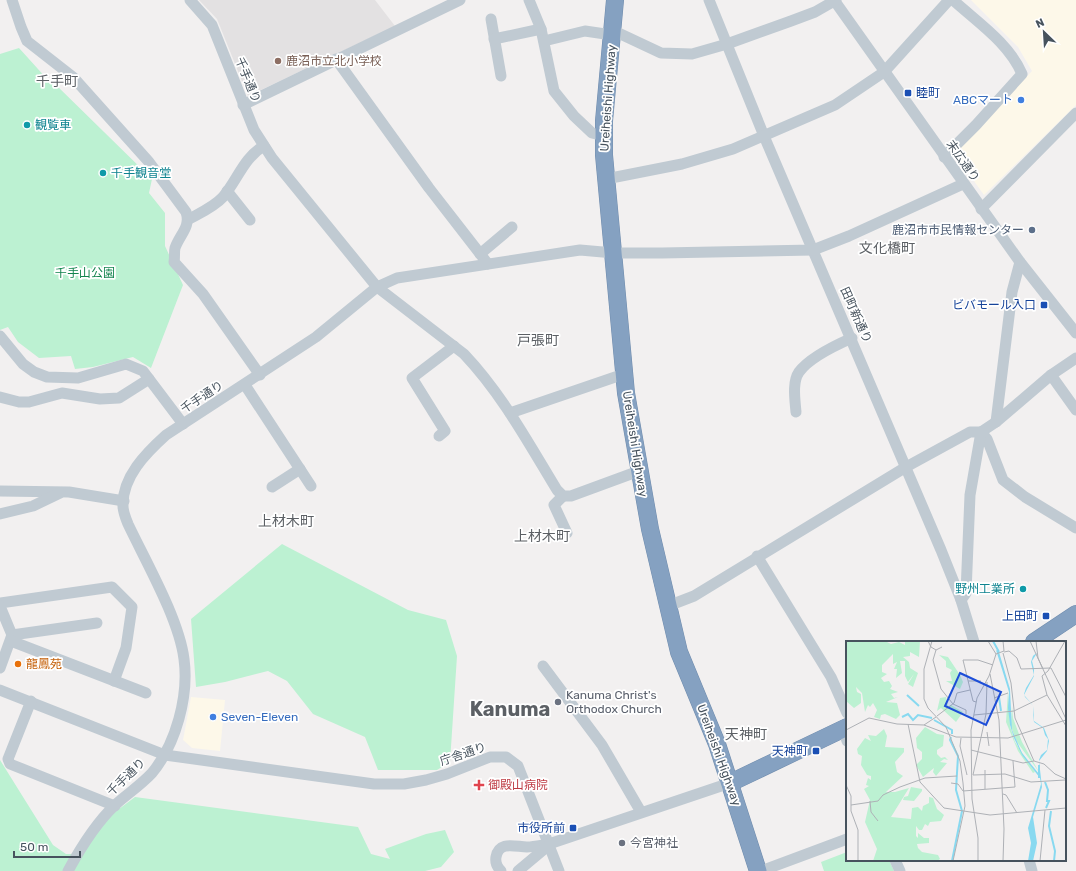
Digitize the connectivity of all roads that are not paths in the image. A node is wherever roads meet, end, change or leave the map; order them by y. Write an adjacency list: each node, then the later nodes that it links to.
1 (12, 0): 29 (street)
2 (190, 0): 19 (street, 千手通り)
3 (460, 0): 16 (street)
4 (529, 0): 11 (street)
5 (615, 0): 12 (highway, Ureiheishi Highway)
6 (709, 0): 15 (street, 田町新通り)
7 (949, 0): 17 (street)
8 (953, 0): 24 (street)
9 (835, 1): 15 (street); 17 (street, 末広通り)
10 (491, 19): 13 (street)
11 (541, 29): 13 (street); 14 (street)
12 (612, 32): 14 (street); 15 (street); 21 (highway, Ureiheishi Highway)
13 (494, 39): 18 (street)
14 (544, 41): 21 (street)
15 (727, 44): 22 (street, 田町新通り)
16 (336, 59): 19 (street); 34 (street)
17 (884, 72): 22 (street); 24 (street, 末広通り)
18 (501, 76)
19 (243, 105): 23 (street, 千手通り)
20 (1076, 113): 28 (street)
21 (604, 136): 25 (highway, Ureiheishi Highway)
22 (764, 136): 25 (street); 32 (street, 田町新通り)
23 (264, 146): 27 (street); 37 (street, 千手通り)
24 (944, 157): 26 (street, 末広通り)
25 (606, 179): 33 (highway, Ureiheishi Highway)
26 (963, 184): 28 (street, 末広通り); 32 (street)
27 (227, 191): 29 (street); 30 (street)
28 (981, 209): 35 (street, 末広通り)
29 (188, 219): 44 (street)
30 (250, 220)
31 (512, 227): 34 (street)
32 (813, 250): 33 (street); 40 (street, 田町新通り)
33 (614, 253): 36 (street); 43 (highway, Ureiheishi Highway)
34 (480, 254): 36 (street)
35 (1020, 262): 38 (street, 末広通り); 52 (street)
36 (488, 264): 37 (street)
37 (377, 288): 41 (street); 44 (street, 千手通り)
38 (1076, 333)
39 (0, 336): 46 (street)
40 (852, 338): 50 (street); 56 (street, 田町新通り)
41 (454, 346): 51 (street); 55 (street)
42 (1076, 358): 45 (street)
43 (624, 374): 51 (street); 58 (highway, Ureiheishi Highway)
44 (260, 375): 47 (street, 千手通り)
45 (1051, 375): 49 (street); 52 (street)
46 (149, 379): 48 (street); 53 (street)
47 (245, 385): 53 (street, 千手通り); 57 (street)
48 (0, 396)
49 (1076, 410)
50 (796, 412)
51 (510, 413): 63 (street)
52 (996, 422): 54 (street)
53 (182, 424): 64 (street, 千手通り)
54 (981, 432): 56 (street); 66 (street); 69 (street)
55 (440, 436)
56 (906, 467): 68 (street); 69 (street, 田町新通り)
57 (300, 469): 59 (street); 60 (street)
58 (639, 471): 63 (street); 71 (highway, Ureiheishi Highway)
59 (311, 486)
60 (272, 488)
61 (0, 491): 62 (street)
62 (62, 491): 64 (street); 65 (street)
63 (563, 496): 67 (street)
64 (124, 501): 85 (street, 千手通り)
65 (0, 514)
66 (1076, 528)
67 (567, 533)
68 (757, 556): 71 (street); 83 (street)
69 (961, 600): 74 (street, 田町新通り)
70 (0, 605): 76 (street); 79 (street)
71 (668, 606): 86 (highway, Ureiheishi Highway)
72 (1076, 614): 75 (highway)
73 (97, 623): 76 (street)
74 (974, 641)
75 (1036, 641)
76 (8, 643): 78 (street); 79 (street)
77 (543, 666): 88 (street)
78 (0, 668)
79 (114, 681): 81 (street)
80 (0, 690): 82 (street, 庁舎通り)
81 (146, 693)
82 (31, 702): 85 (street, 庁舎通り); 87 (street)
83 (846, 711)
84 (846, 728): 86 (highway)
85 (165, 755): 87 (street, 千手通り); 90 (street, 庁舎通り)
86 (730, 783): 88 (street); 97 (highway, Ureiheishi Highway)
87 (115, 806): 93 (street, 千手通り)
88 (641, 812): 90 (street)
89 (846, 839): 97 (street)
90 (549, 844): 94 (street); 95 (street); 96 (street, 庁舎通り)
91 (895, 861): 98 (street)
92 (1029, 861): 99 (street)
93 (68, 871)
94 (501, 871)
95 (518, 871)
96 (559, 871)
97 (759, 871)
98 (900, 871)
99 (1032, 871)

